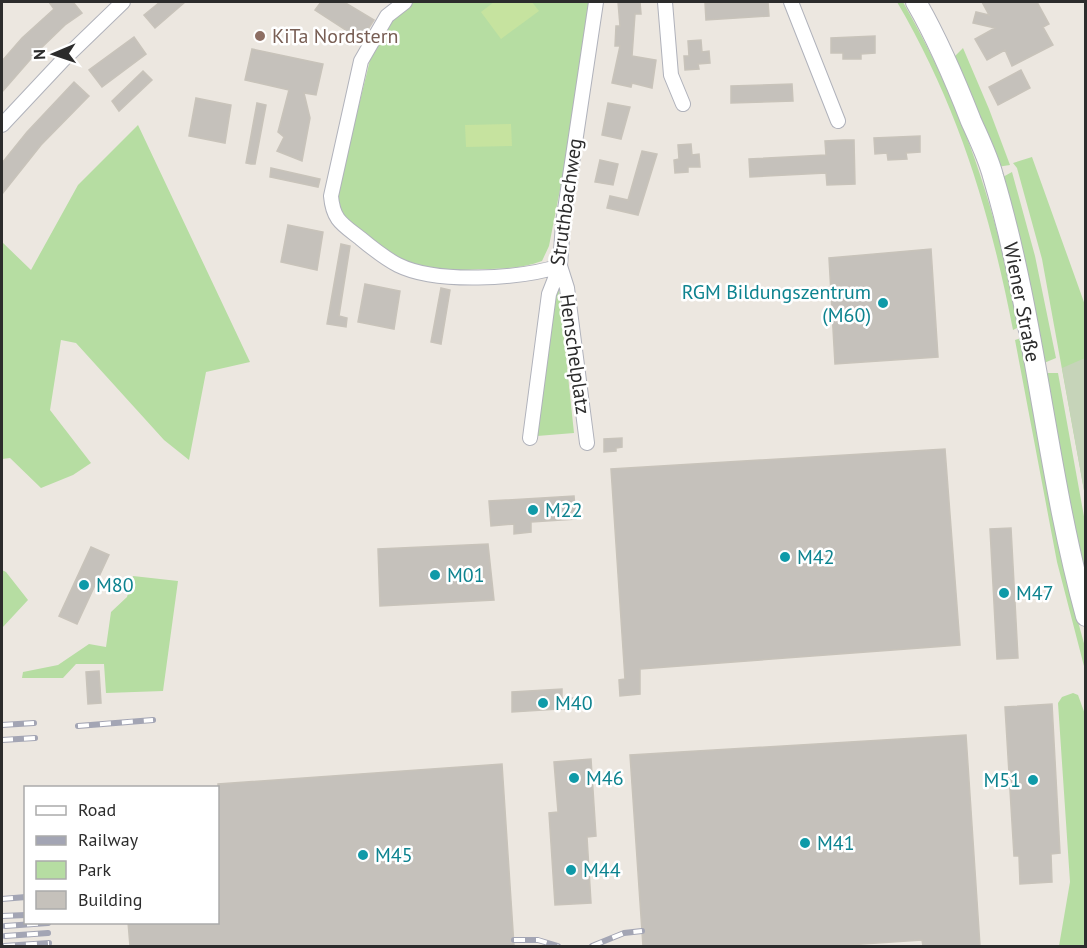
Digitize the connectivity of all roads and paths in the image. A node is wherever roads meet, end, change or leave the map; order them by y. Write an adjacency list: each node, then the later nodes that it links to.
1 (102, 2): 8 (street)
2 (123, 2): 8 (street)
3 (405, 2): 12 (street)
4 (596, 2): 12 (street, Struthbachweg)
5 (665, 2): 9 (street)
6 (791, 2): 11 (street)
7 (916, 2): 15 (main road, Wiener Straße)
8 (110, 13): 10 (street)
9 (683, 104)
10 (4, 117)
11 (838, 121)
12 (560, 266): 13 (street, Struthbachweg); 14 (street, Henschelplatz)
13 (530, 438)
14 (587, 443)
15 (1086, 616)

